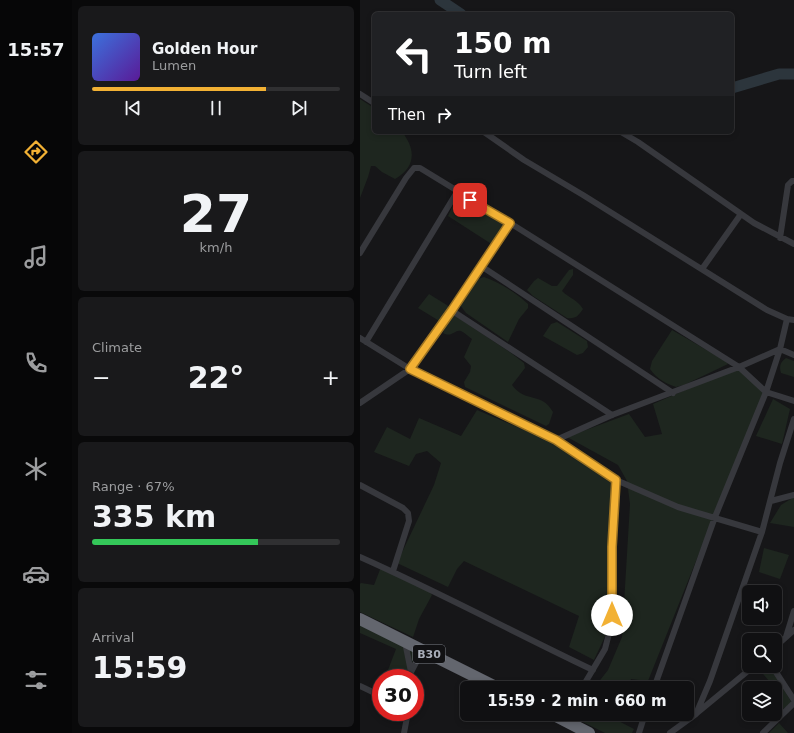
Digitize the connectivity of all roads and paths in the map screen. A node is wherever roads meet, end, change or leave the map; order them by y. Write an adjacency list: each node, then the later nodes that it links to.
1 (360, 94): 2 (street)
2 (372, 102)
3 (487, 134): 13 (street)
4 (624, 134): 7 (street)
5 (794, 181): 9 (street)
6 (457, 192): 8 (street); 11 (street); 17 (street)
7 (741, 214): 9 (street); 13 (street)
8 (510, 223): 12 (street); 20 (street)
9 (780, 238): 10 (street)
10 (794, 244)
11 (360, 253)
12 (481, 266): 14 (street); 23 (street)
13 (702, 269): 15 (street)
14 (452, 310): 21 (street); 26 (street)
15 (787, 319): 16 (street); 18 (street)
16 (794, 320)
17 (363, 340): 21 (street)
18 (780, 349): 19 (street); 20 (street); 22 (street)
19 (794, 355)
20 (739, 367): 22 (street); 23 (street)
21 (410, 369): 25 (street); 28 (street)
22 (766, 392): 24 (street); 33 (street)
23 (673, 393): 26 (street)
24 (794, 401)
25 (360, 403)
26 (612, 415): 28 (street)
27 (794, 419): 32 (street)
28 (556, 440): 29 (street)
29 (616, 480): 33 (street); 46 (street)
30 (360, 485): 36 (street)
31 (794, 495): 32 (street)
32 (771, 501): 34 (street)
33 (715, 517): 34 (street); 51 (street)
34 (762, 532): 55 (street)
35 (360, 557): 36 (street)
36 (393, 571): 46 (street)
37 (794, 611): 40 (street)
38 (360, 619): 42 (highway, B30)
39 (794, 630): 40 (street)
40 (786, 636): 41 (street)
41 (782, 640)
42 (405, 642): 43 (highway, B30); 44 (street)
43 (422, 651): 45 (street); 49 (highway, B30)
44 (410, 669)
45 (414, 669)
46 (593, 670): 50 (street)
47 (746, 673): 55 (street)
48 (776, 673): 54 (street)
49 (484, 681)
50 (586, 681)
51 (656, 681)
52 (360, 686): 53 (street)
53 (372, 692)
54 (794, 702): 63 (street)
55 (696, 714): 62 (street)
56 (406, 721): 59 (street)
57 (571, 721): 60 (highway)
58 (643, 721): 61 (street)
59 (404, 733)
60 (589, 733)
61 (639, 733)
62 (670, 733)
63 (763, 733)

